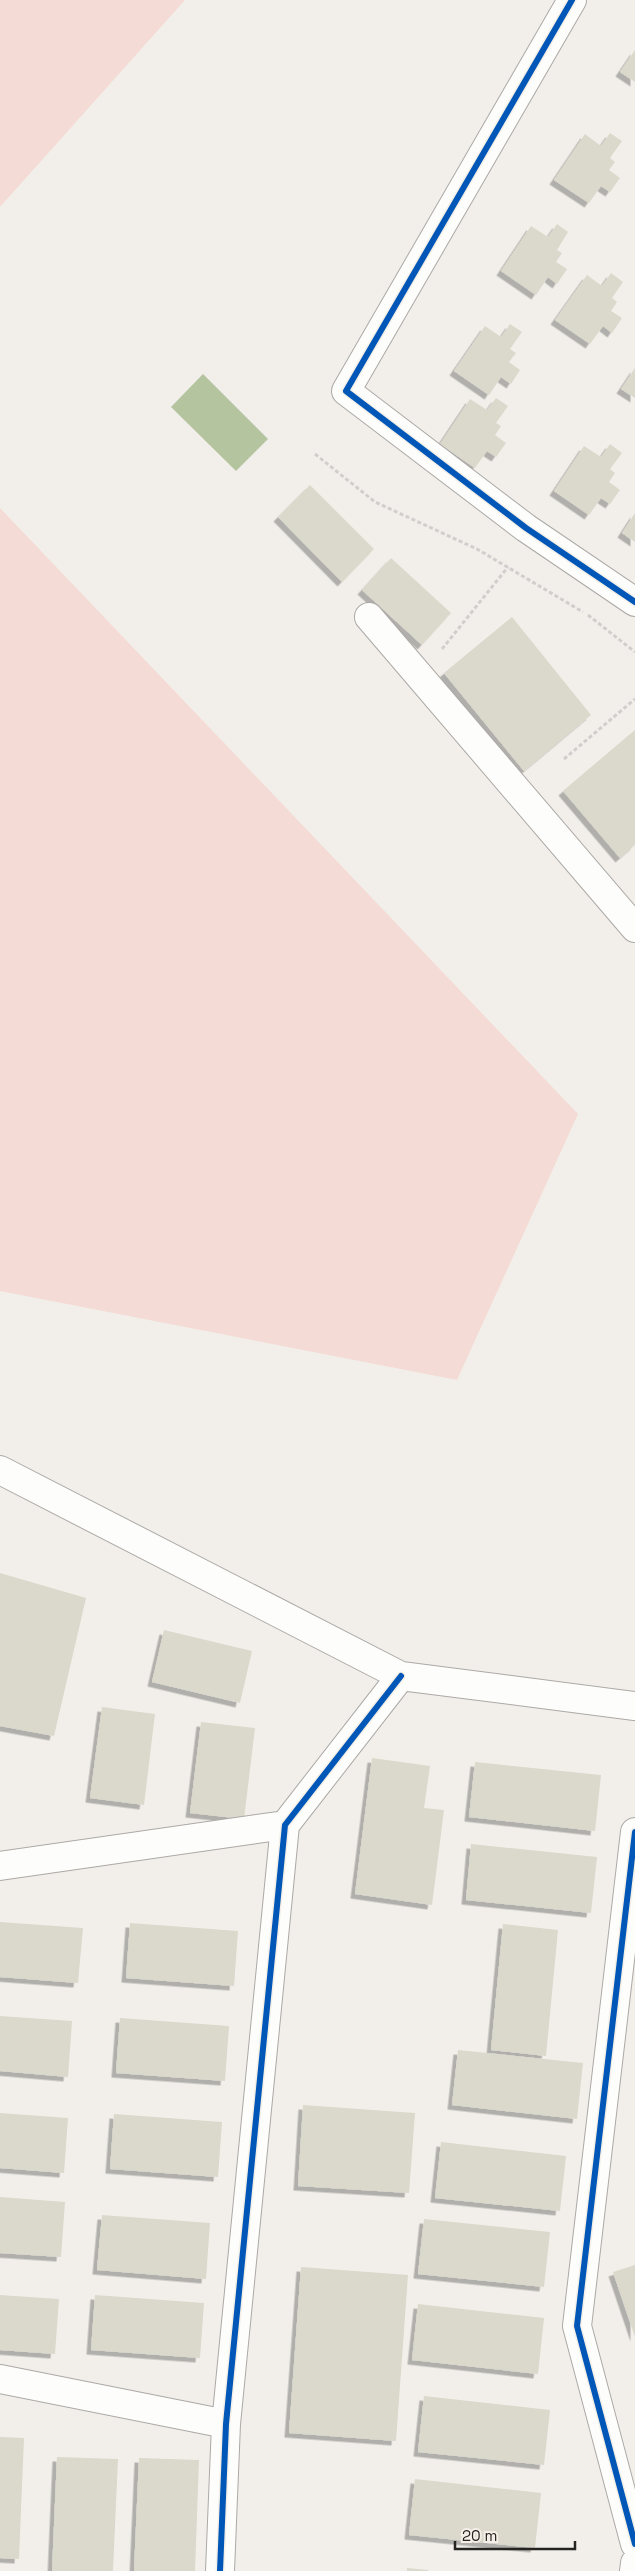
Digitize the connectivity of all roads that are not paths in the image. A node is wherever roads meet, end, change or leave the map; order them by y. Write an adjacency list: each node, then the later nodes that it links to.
1 (572, 0): 2 (street)
2 (635, 602)
3 (369, 617): 4 (street)
4 (635, 928)
5 (0, 1470): 6 (street)
6 (401, 1676): 7 (street); 8 (street)
7 (635, 1706)
8 (285, 1825): 10 (street); 12 (street)
9 (635, 1832): 13 (street)
10 (0, 1866)
11 (0, 2379): 12 (street)
12 (226, 2424): 15 (street)
13 (635, 2544)
14 (635, 2563): 16 (street)
15 (220, 2571)
16 (634, 2571)

